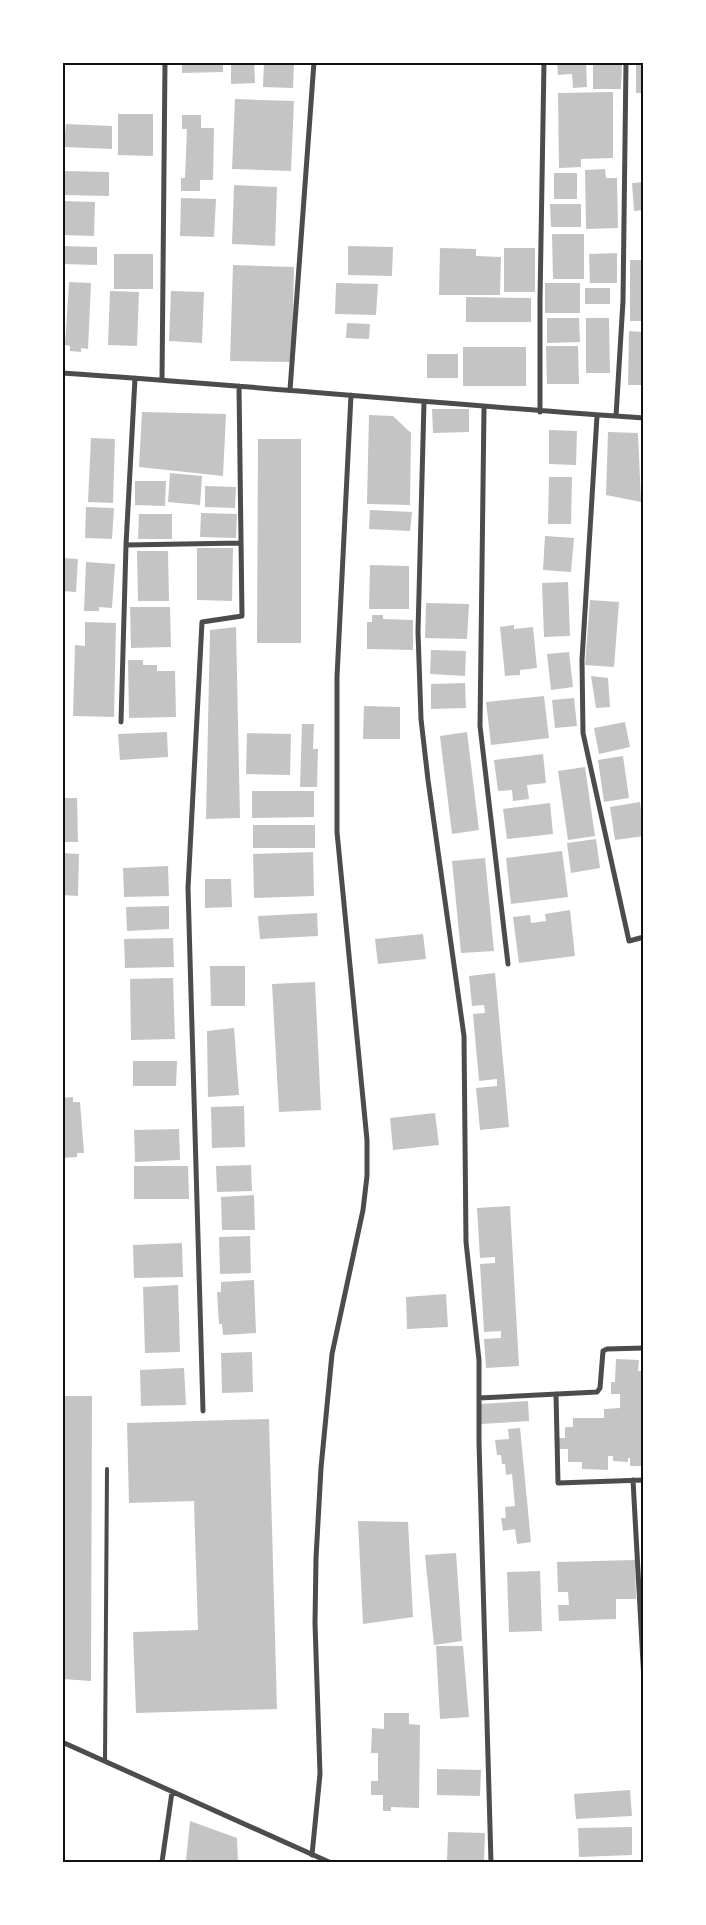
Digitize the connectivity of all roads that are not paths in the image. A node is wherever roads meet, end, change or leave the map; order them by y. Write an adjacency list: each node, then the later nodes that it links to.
1 (165, 62): 7 (street)
2 (314, 62): 9 (street)
3 (544, 62): 13 (street)
4 (626, 62): 15 (street)
5 (62, 373): 6 (street)
6 (135, 378): 7 (street); 18 (street)
7 (162, 380): 8 (street)
8 (239, 386): 9 (street); 17 (street)
9 (290, 390): 10 (street)
10 (351, 396): 11 (street); 33 (street)
11 (424, 402): 12 (street); 24 (street)
12 (484, 408): 13 (street); 21 (street)
13 (540, 412): 14 (street)
14 (597, 416): 15 (street); 20 (street)
15 (616, 416): 16 (street)
16 (644, 418)
17 (241, 543): 18 (street); 25 (street)
18 (126, 545): 19 (street)
19 (121, 722)
20 (644, 937)
21 (508, 964)
22 (644, 1348): 23 (street)
23 (556, 1394): 24 (street); 27 (street)
24 (479, 1398): 36 (street)
25 (203, 1411)
26 (108, 1469): 31 (lane)
27 (633, 1480): 28 (street); 29 (street)
28 (644, 1480)
29 (644, 1681)
30 (62, 1742): 31 (street)
31 (105, 1761): 32 (street)
32 (172, 1792): 33 (street); 34 (street)
33 (312, 1855): 35 (street)
34 (162, 1862)
35 (329, 1862)
36 (491, 1862)

